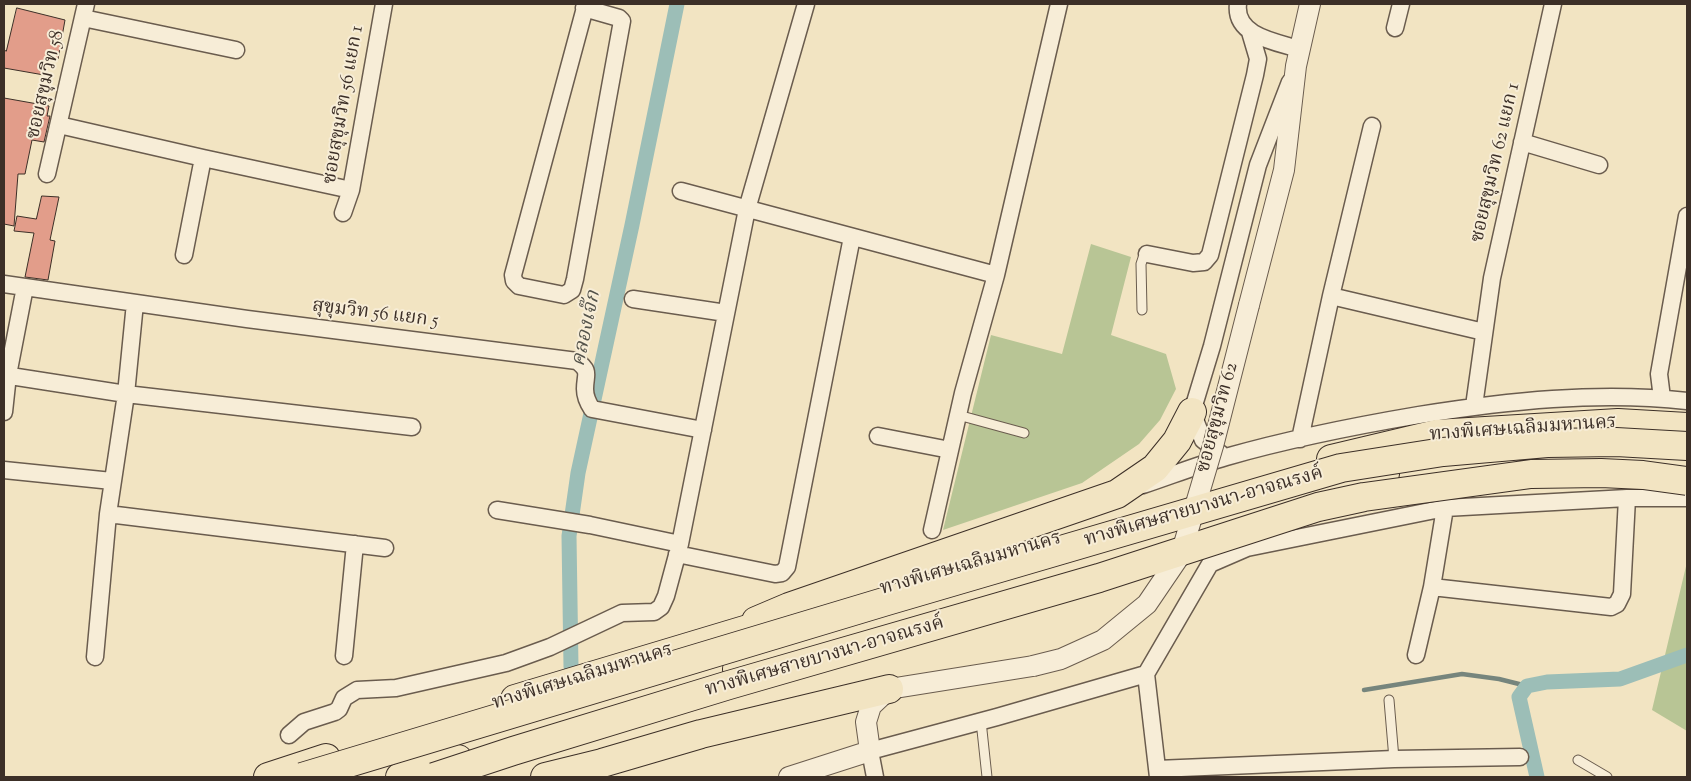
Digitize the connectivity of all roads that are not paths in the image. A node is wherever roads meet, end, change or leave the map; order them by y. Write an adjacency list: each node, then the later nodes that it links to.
1 (384, 4): 20 (street, ซอยสุขุมวิท 56 แยก 1)
2 (806, 4): 22 (street)
3 (1059, 4): 28 (street)
4 (1238, 4): 11 (street)
5 (1310, 4): 13 (street, ซอยสุขุมวิท 62)
6 (1401, 4): 10 (street)
7 (1553, 4): 16 (street, ซอยสุขุมวิท 62 แยก 1)
8 (585, 6): 8 (street)
9 (84, 11): 12 (street); 14 (street, ซอยสุขุมวิท 58)
10 (1395, 28)
11 (1250, 32): 13 (street); 26 (street)
12 (236, 50)
13 (1298, 57): 43 (street); 74 (street, ซอยสุขุมวิท 62, bridge)
14 (58, 125): 17 (street); 19 (street, ซอยสุขุมวิท 58)
15 (1372, 126): 31 (street)
16 (1522, 142): 18 (street); 36 (street, ซอยสุขุมวิท 62 แยก 1)
17 (203, 158): 20 (street); 27 (street)
18 (1599, 164)
19 (47, 174)
20 (351, 190): 23 (street, ซอยสุขุมวิท 56 แยก 1)
21 (681, 191): 22 (street)
22 (747, 209): 25 (street); 35 (street)
23 (343, 213)
24 (1687, 216): 39 (street)
25 (852, 237): 28 (street); 67 (street)
26 (1147, 254): 34 (lane)
27 (184, 256)
28 (996, 275): 44 (street)
29 (4, 284): 30 (street, สุขุมวิท 56 แยก 5)
30 (25, 286): 33 (street, สุขุมวิท 56 แยก 5); 37 (street)
31 (1331, 296): 36 (street); 50 (street)
32 (633, 299): 35 (street)
33 (135, 303): 38 (street); 47 (street, สุขุมวิท 56 แยก 5)
34 (1142, 310)
35 (726, 313): 47 (street)
36 (1484, 332): 41 (street, ซอยสุขุมวิท 62 แยก 1)
37 (6, 375): 38 (street); 42 (street)
38 (126, 394): 45 (street); 56 (street)
39 (1662, 398): 40 (street); 41 (street)
40 (1687, 400)
41 (1474, 406): 50 (street)
42 (4, 412)
43 (1192, 412): 54 (street); 58 (highway)
44 (958, 415): 48 (lane); 52 (street)
45 (412, 427)
46 (1687, 427): 69 (highway, ทางพิเศษเฉลิมมหานคร)
47 (703, 430): 67 (street)
48 (1024, 433)
49 (878, 436): 52 (street)
50 (1300, 439): 54 (street)
51 (1687, 446): 84 (highway, ทางพิเศษสายบางนา-อาจณรงค์, bridge)
52 (950, 450): 64 (street)
53 (1687, 455): 85 (highway, ทางพิเศษเฉลิมมหานคร)
54 (1225, 457): 58 (street)
55 (4, 470): 56 (street)
56 (112, 481): 63 (street)
57 (1687, 481): 86 (highway, ทางพิเศษสายบางนา-อาจณรงค์, bridge)
58 (1117, 494): 69 (highway)
59 (1626, 498): 60 (street); 61 (street); 68 (street)
60 (1687, 498)
61 (1445, 508): 68 (street); 73 (street)
62 (497, 510): 67 (street)
63 (108, 514): 65 (street); 72 (street)
64 (932, 530)
65 (355, 544): 66 (street); 70 (street)
66 (385, 548)
67 (678, 549): 77 (street)
68 (1432, 587): 71 (street)
69 (708, 640): 83 (highway, ทางพิเศษเฉลิมมหานคร)
70 (344, 656)
71 (1416, 656)
72 (95, 657)
73 (1146, 674): 76 (street); 82 (street)
74 (889, 690): 78 (street); 87 (highway)
75 (1389, 700): 80 (lane)
76 (981, 721): 78 (street); 90 (lane)
77 (289, 735)
78 (870, 751): 88 (street); 89 (street)
79 (1520, 757): 80 (street)
80 (1394, 759): 82 (street)
81 (1578, 760): 91 (lane)
82 (1157, 773)
83 (268, 777)
84 (302, 777)
85 (400, 777)
86 (434, 777)
87 (545, 777)
88 (789, 777)
89 (875, 777)
90 (987, 777)
91 (1607, 777)

